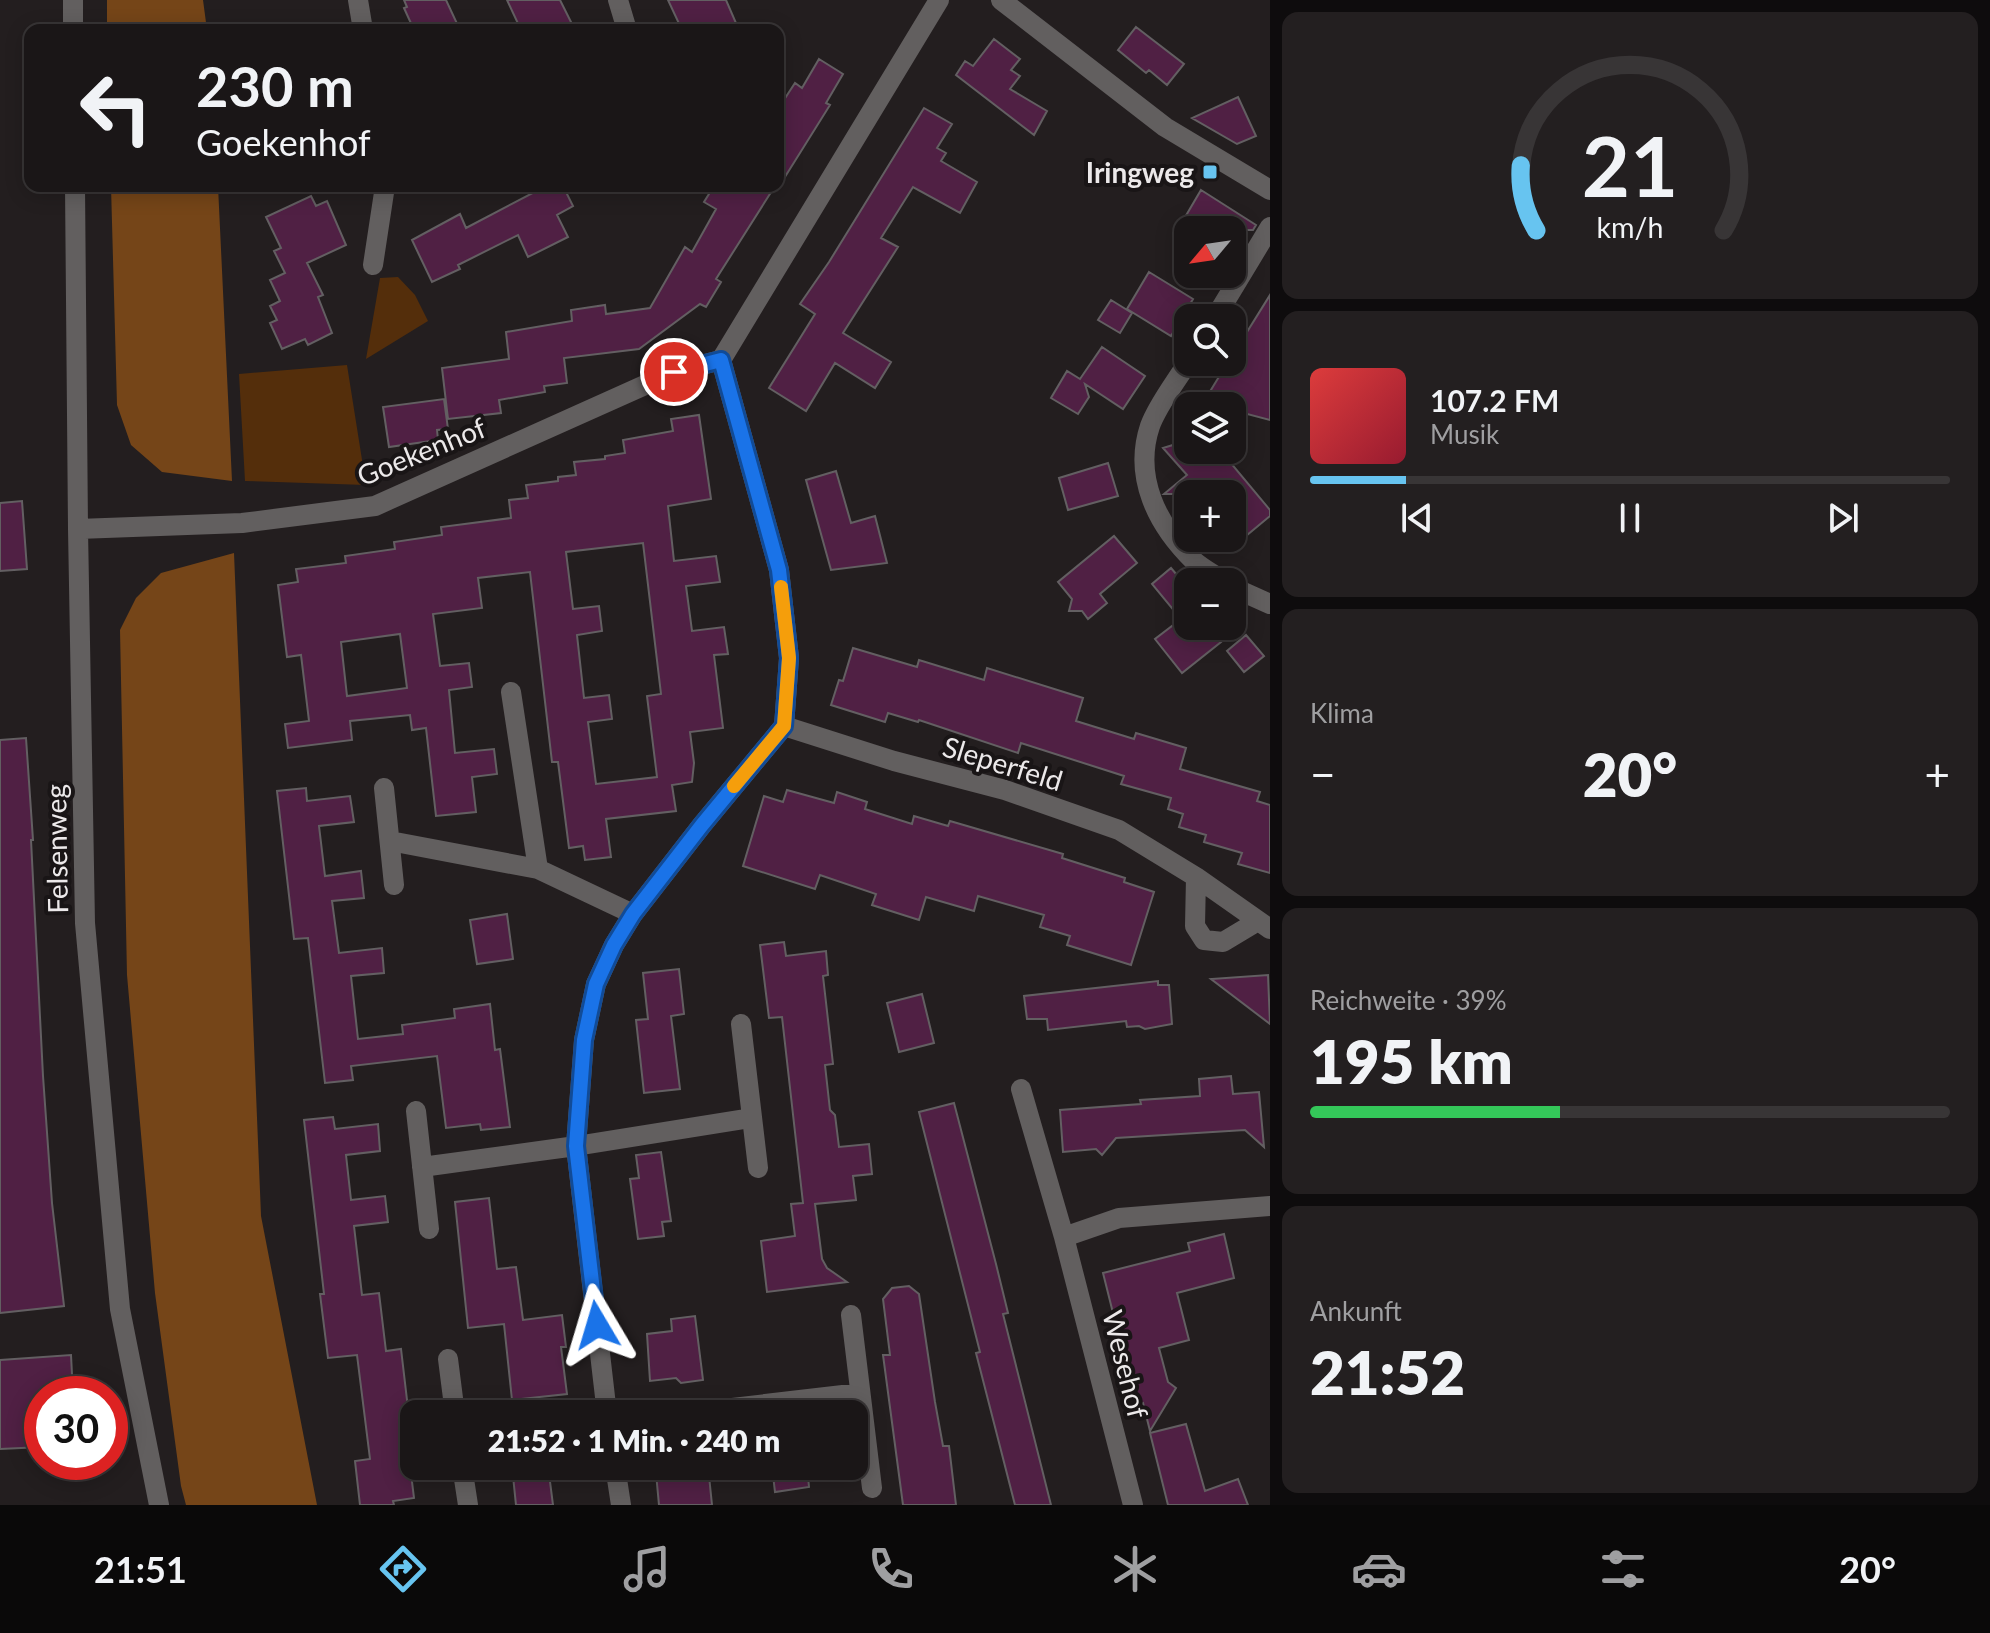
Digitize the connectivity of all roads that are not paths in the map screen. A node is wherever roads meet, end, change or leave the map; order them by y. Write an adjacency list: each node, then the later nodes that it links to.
1 (73, 0): 6 (street)
2 (358, 0): 7 (street)
3 (618, 0): 8 (street)
4 (939, 0): 15 (street)
5 (1001, 0): 9 (street)
6 (73, 24)
7 (362, 24)
8 (625, 24)
9 (1270, 190)
10 (75, 192): 17 (street, Felsenweg)
11 (386, 192): 13 (street)
12 (1270, 227): 14 (street)
13 (373, 265)
14 (1223, 304)
15 (721, 360): 17 (street, Goekenhof); 22 (street)
16 (1180, 376): 18 (street)
17 (78, 529): 49 (street, Felsenweg)
18 (1205, 568)
19 (1246, 593): 20 (street)
20 (1270, 604)
21 (511, 692): 25 (street)
22 (784, 726): 26 (street, Sleperfeld); 28 (street)
23 (384, 788): 24 (street)
24 (390, 841): 25 (street); 27 (street)
25 (538, 869): 28 (street)
26 (1196, 877): 29 (street, Sleperfeld); 29 (street, Sleperfeld)
27 (394, 885)
28 (633, 914): 34 (street)
29 (1264, 925)
30 (741, 1024): 33 (street)
31 (1021, 1089): 39 (street, Wesehof)
32 (416, 1111): 35 (street)
33 (751, 1118): 34 (street); 36 (street)
34 (576, 1146): 35 (street); 44 (street)
35 (422, 1167): 38 (street)
36 (758, 1168)
37 (1270, 1206): 39 (street)
38 (429, 1229)
39 (1064, 1237): 52 (street, Wesehof)
40 (851, 1315): 42 (street)
41 (448, 1359): 43 (street)
42 (860, 1393): 45 (street); 48 (street)
43 (453, 1400)
44 (605, 1400)
45 (800, 1400)
46 (464, 1480): 50 (street)
47 (617, 1480): 51 (street)
48 (872, 1488)
49 (159, 1505)
50 (468, 1505)
51 (621, 1505)
52 (1133, 1505)

